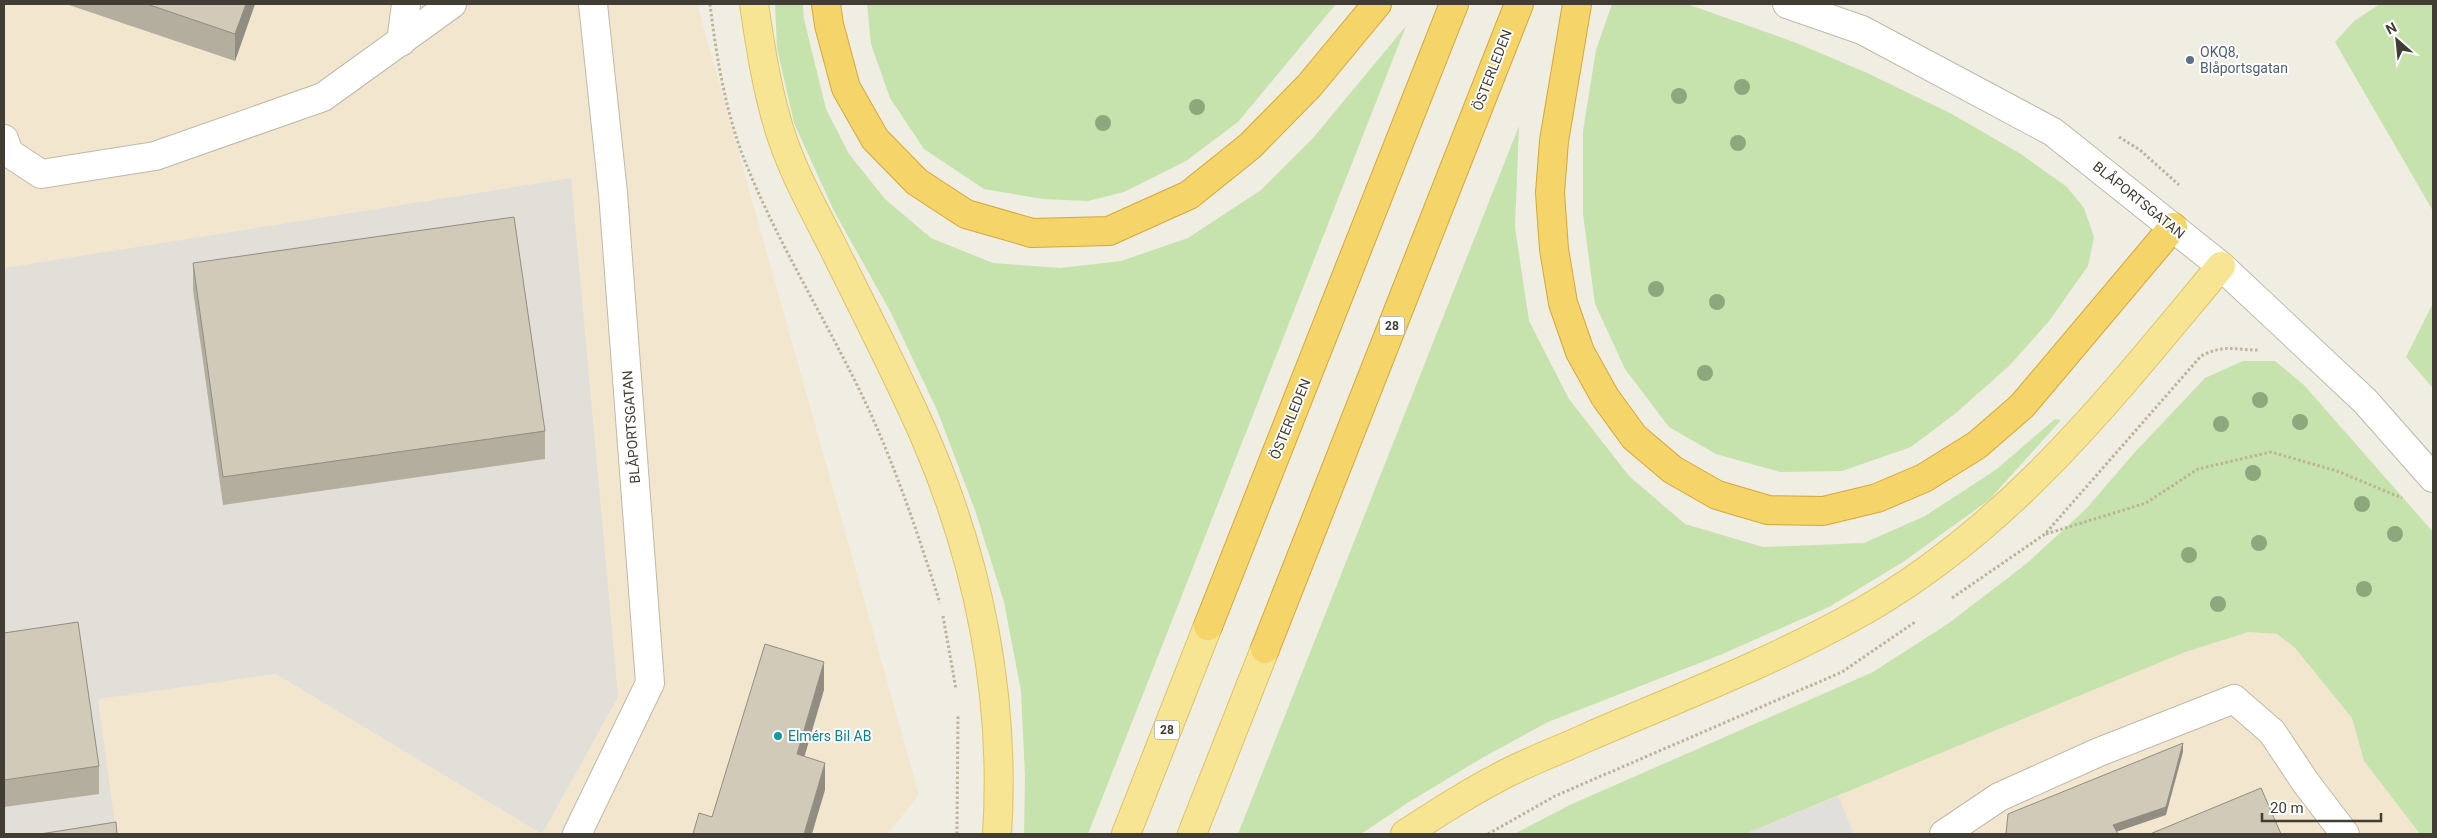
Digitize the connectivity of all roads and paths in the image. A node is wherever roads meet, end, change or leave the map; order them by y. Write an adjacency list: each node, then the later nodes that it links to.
1 (406, 4): 12 (street)
2 (452, 4): 12 (street)
3 (593, 4): 25 (street, BLÅPORTSGATAN)
4 (710, 4): 19 (path)
5 (754, 4): 27 (main road)
6 (826, 4): 7 (highway)
7 (1377, 4)
8 (1454, 4): 21 (highway, ÖSTERLEDEN / 28)
9 (1519, 4): 22 (highway, ÖSTERLEDEN / 28)
10 (1577, 4): 14 (highway)
11 (1787, 4): 14 (street, BLÅPORTSGATAN)
12 (401, 42): 13 (street)
13 (5, 154)
14 (2173, 227): 15 (street, BLÅPORTSGATAN)
15 (2221, 266): 16 (street, BLÅPORTSGATAN); 30 (main road)
16 (2433, 478)
17 (2407, 500): 18 (path)
18 (2045, 534)
19 (941, 605)
20 (943, 614): 23 (path)
21 (1208, 626): 28 (main road, ÖSTERLEDEN / 28)
22 (1265, 649): 29 (main road, ÖSTERLEDEN / 28)
23 (956, 694)
24 (958, 713): 26 (path)
25 (577, 834)
26 (957, 834)
27 (997, 834)
28 (1126, 834)
29 (1192, 834)
30 (1405, 834)
31 (1944, 834): 32 (street)
32 (2345, 834)

